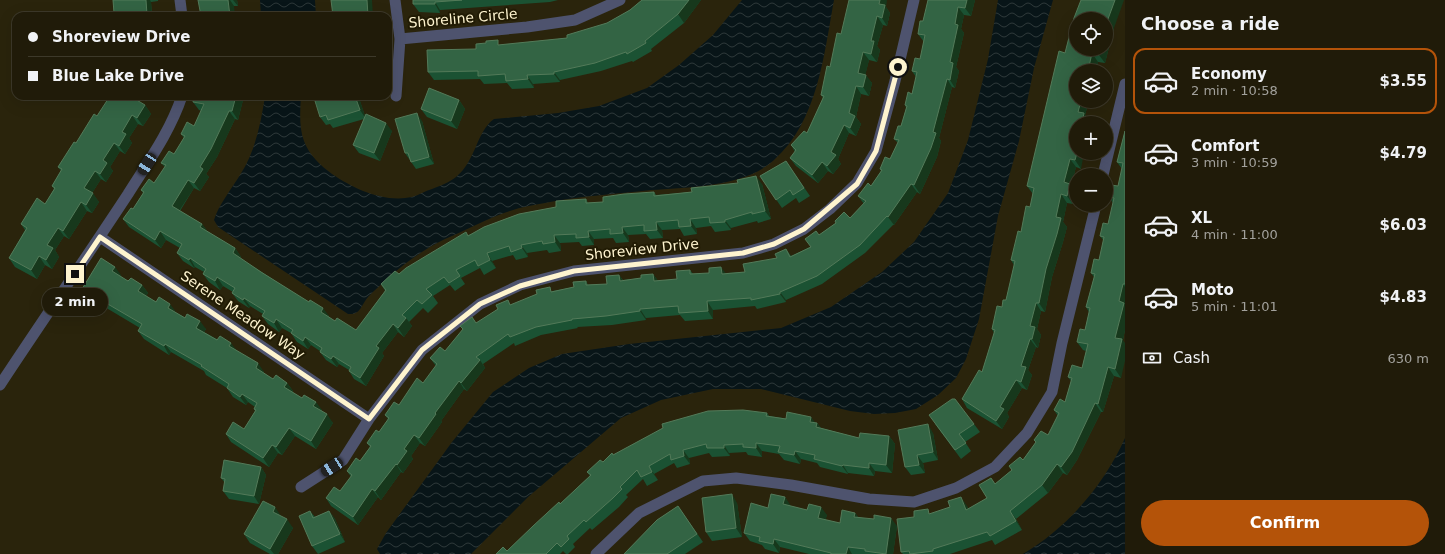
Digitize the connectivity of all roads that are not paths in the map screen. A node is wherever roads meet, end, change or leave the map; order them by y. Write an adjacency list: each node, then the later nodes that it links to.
1 (180, 0): 5 (street)
2 (396, 0): 6 (street)
3 (620, 0): 6 (street, Shoreline Circle)
4 (914, 0): 14 (street, Shoreview Drive)
5 (182, 12)
6 (400, 39): 8 (street)
7 (1125, 84): 10 (street)
8 (396, 96)
9 (181, 100): 12 (street)
10 (1105, 168)
11 (1094, 212): 16 (street)
12 (100, 237): 13 (street); 14 (street, Serene Meadow Way)
13 (0, 385)
14 (369, 419): 15 (street, Shoreview Drive)
15 (301, 487)
16 (596, 554)

